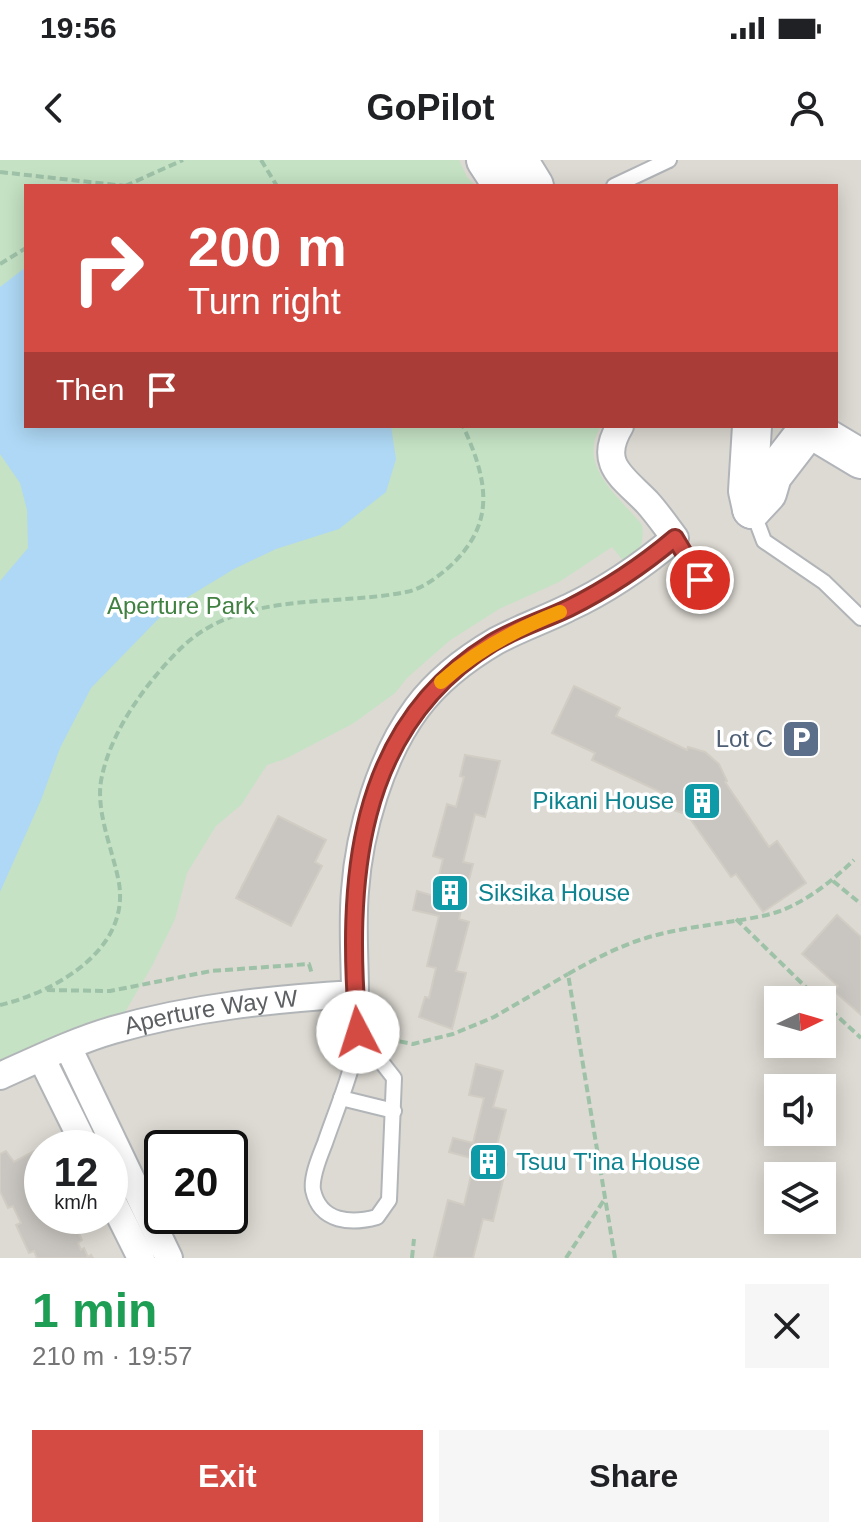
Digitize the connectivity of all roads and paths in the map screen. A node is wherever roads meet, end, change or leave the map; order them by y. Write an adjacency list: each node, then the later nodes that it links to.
1 (183, 160): 8 (path)
2 (261, 160): 9 (path)
3 (486, 160): 10 (street)
4 (518, 160): 11 (street)
5 (669, 160): 12 (lane)
6 (0, 172): 7 (path)
7 (107, 184)
8 (129, 184)
9 (276, 184)
10 (502, 184)
11 (533, 184)
12 (618, 184)
13 (24, 249): 14 (path)
14 (0, 264)
15 (464, 428): 32 (path)
16 (619, 428): 22 (street)
17 (752, 428): 21 (street)
18 (807, 428): 21 (street)
19 (810, 428): 20 (street)
20 (861, 459)
21 (752, 509): 24 (lane)
22 (675, 538): 23 (lane); 31 (street)
23 (700, 580)
24 (861, 618)
25 (854, 860): 26 (path)
26 (833, 881): 27 (path); 28 (path)
27 (861, 904)
28 (736, 919): 29 (path); 30 (path)
29 (568, 974): 34 (path); 42 (path)
30 (805, 986)
31 (355, 994): 34 (lane); 36 (street, Aperture Way W)
32 (0, 1005)
33 (836, 1015): 35 (path)
34 (358, 1032): 39 (lane); 40 (lane)
35 (861, 1038)
36 (68, 1047): 37 (street, Aperture Way W); 46 (street)
37 (42, 1059): 38 (street, Aperture Way W); 41 (street)
38 (0, 1076)
39 (341, 1098): 40 (lane); 40 (lane)
40 (394, 1111)
41 (77, 1130)
42 (604, 1200): 48 (path); 49 (path)
43 (128, 1232): 45 (street)
44 (414, 1239): 47 (path)
45 (141, 1258)
46 (169, 1258)
47 (412, 1258)
48 (566, 1258)
49 (615, 1258)

